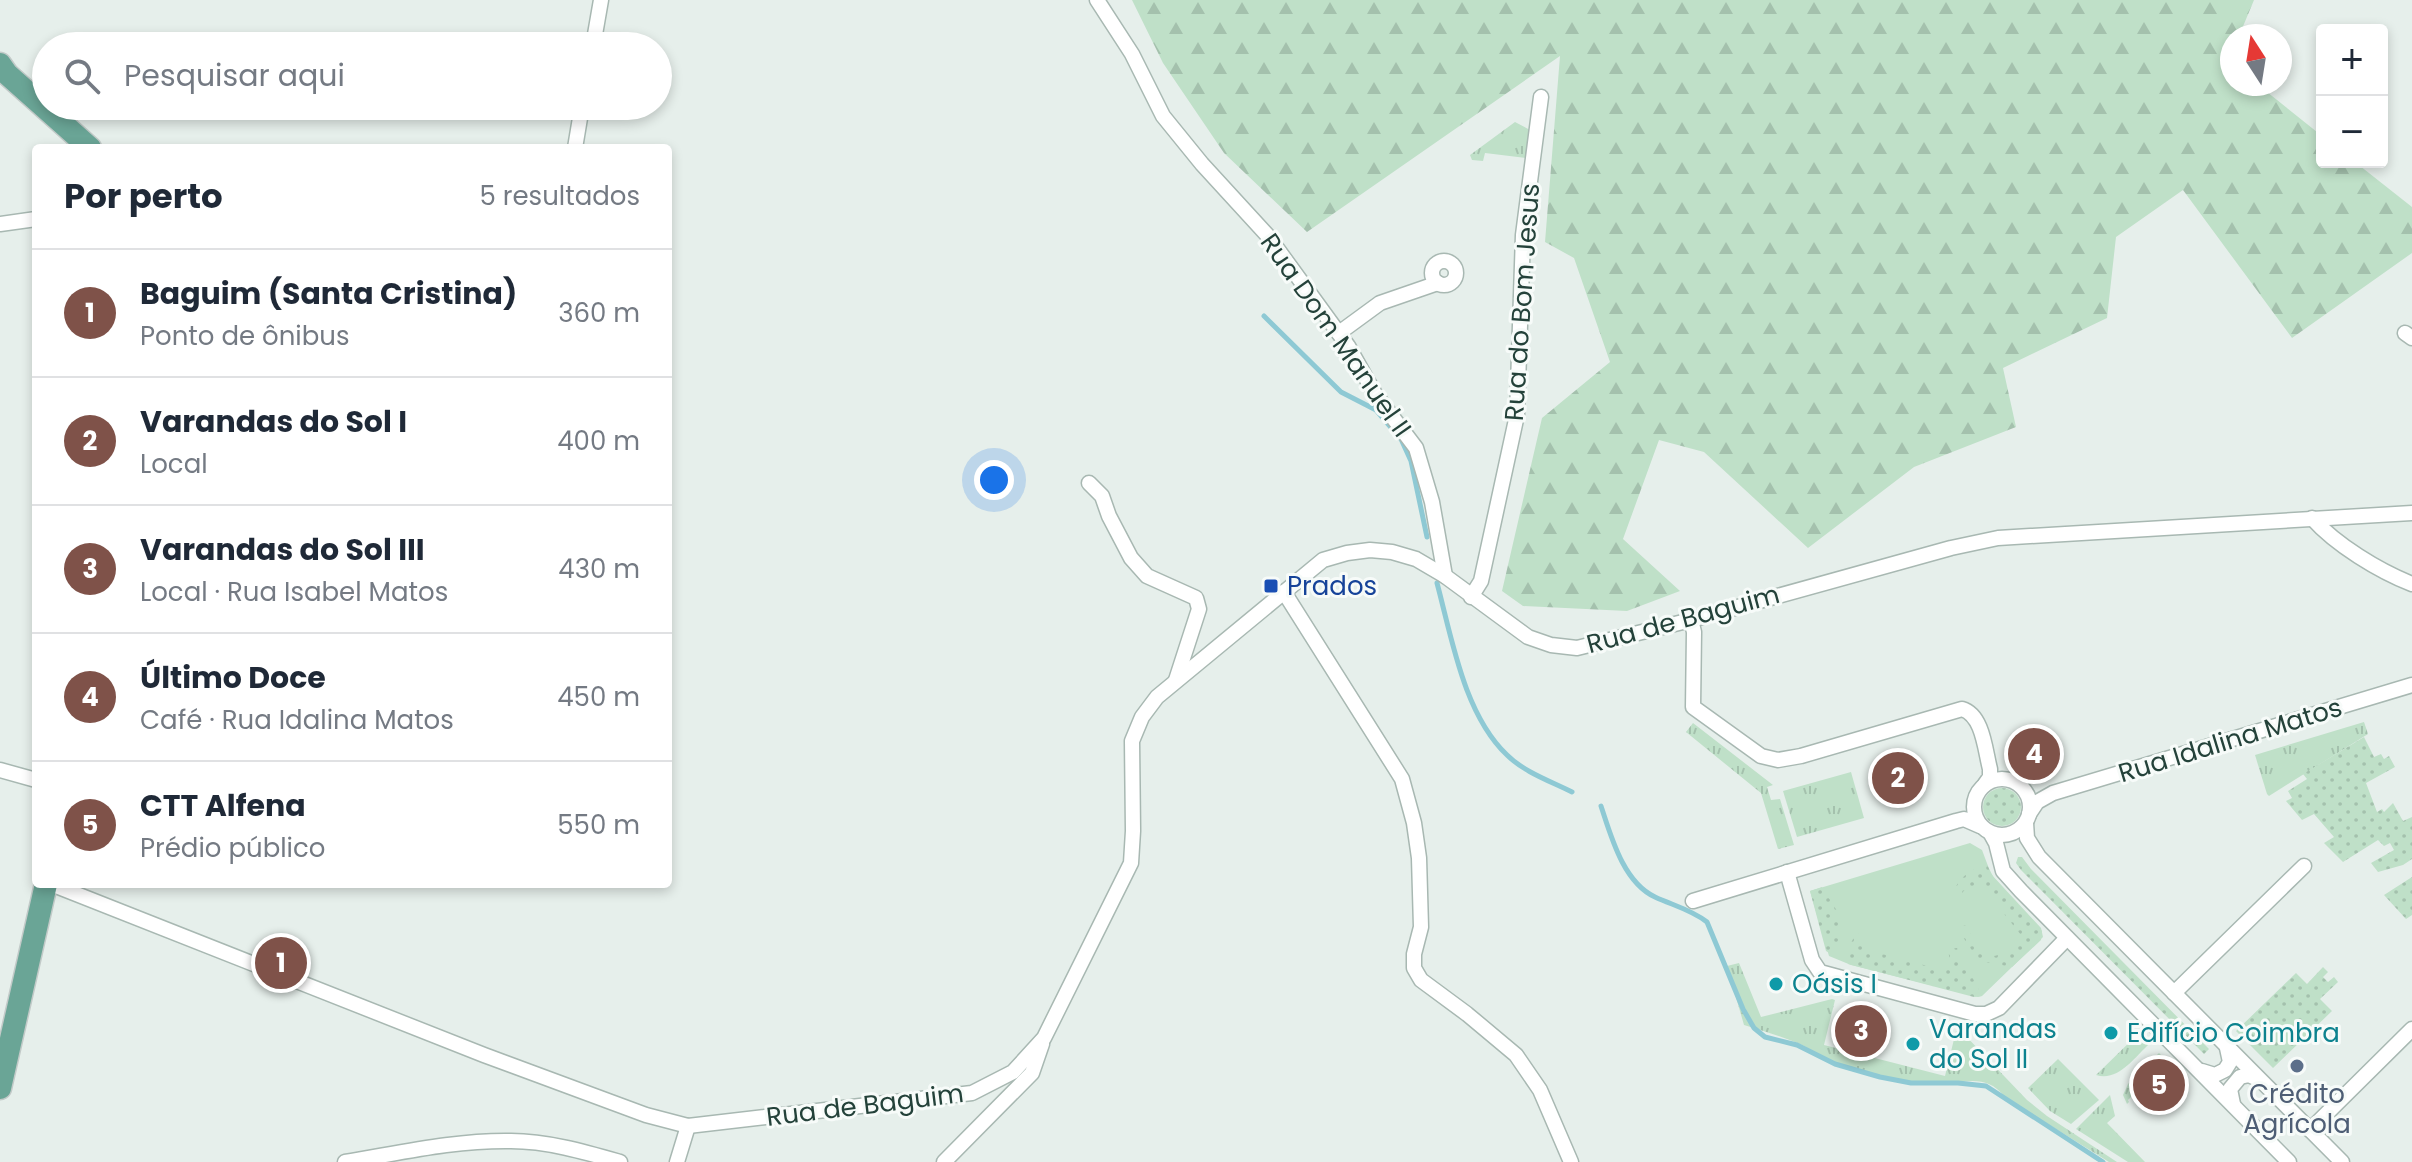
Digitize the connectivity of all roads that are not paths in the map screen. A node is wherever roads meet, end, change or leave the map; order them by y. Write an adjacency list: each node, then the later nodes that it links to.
1 (601, 0): 3 (street)
2 (1097, 0): 14 (street, Rua Dom Manuel II)
3 (595, 32)
4 (2, 74): 6 (main road)
5 (1541, 97): 21 (street, Rua do Bom Jesus)
6 (32, 99)
7 (57, 120): 9 (main road)
8 (580, 120): 10 (street)
9 (85, 144)
10 (576, 144)
11 (32, 220): 12 (street)
12 (0, 224)
13 (1438, 283): 14 (street)
14 (1339, 333): 18 (street, Rua Dom Manuel II)
15 (1089, 483): 23 (street)
16 (2412, 513): 17 (street, Rua de Baguim)
17 (2312, 518): 19 (street); 22 (street, Rua de Baguim)
18 (1445, 576): 20 (street, Rua de Baguim); 21 (street, Rua de Baguim)
19 (2412, 584)
20 (1284, 592): 23 (street, Rua de Baguim); 56 (street)
21 (1471, 597): 22 (street, Rua de Baguim)
22 (1691, 620): 25 (street)
23 (1175, 683): 44 (street, Rua de Baguim)
24 (2410, 686): 31 (street, Rua Idalina Matos)
25 (1989, 764): 28 (street); 29 (street)
26 (0, 770): 27 (street)
27 (32, 779)
28 (2004, 779): 29 (street); 30 (street)
29 (1985, 784): 32 (street)
30 (2022, 787): 31 (street, Rua Idalina Matos); 33 (street)
31 (2053, 793): 33 (street, Rua Idalina Matos)
32 (1973, 803): 34 (street); 35 (street)
33 (2028, 819): 35 (street); 42 (street)
34 (1956, 821): 35 (street); 37 (street)
35 (1986, 830): 41 (street)
36 (2304, 866): 42 (street)
37 (1787, 872): 40 (street); 41 (street)
38 (48, 888): 48 (main road)
39 (59, 888): 50 (street, Rua de Baguim)
40 (1693, 901)
41 (2067, 938): 46 (street)
42 (2174, 993): 45 (street)
43 (2412, 1029): 51 (street)
44 (1044, 1038): 50 (street, Rua de Baguim); 55 (street)
45 (2222, 1041): 46 (street); 47 (street)
46 (2195, 1067): 49 (street)
47 (2262, 1081): 49 (street); 51 (street)
48 (0, 1088)
49 (2234, 1106): 57 (street)
50 (688, 1126): 54 (street)
51 (2310, 1130): 58 (street)
52 (345, 1162): 53 (street)
53 (620, 1162)
54 (677, 1162)
55 (944, 1162)
56 (1571, 1162)
57 (2289, 1162)
58 (2342, 1162)

